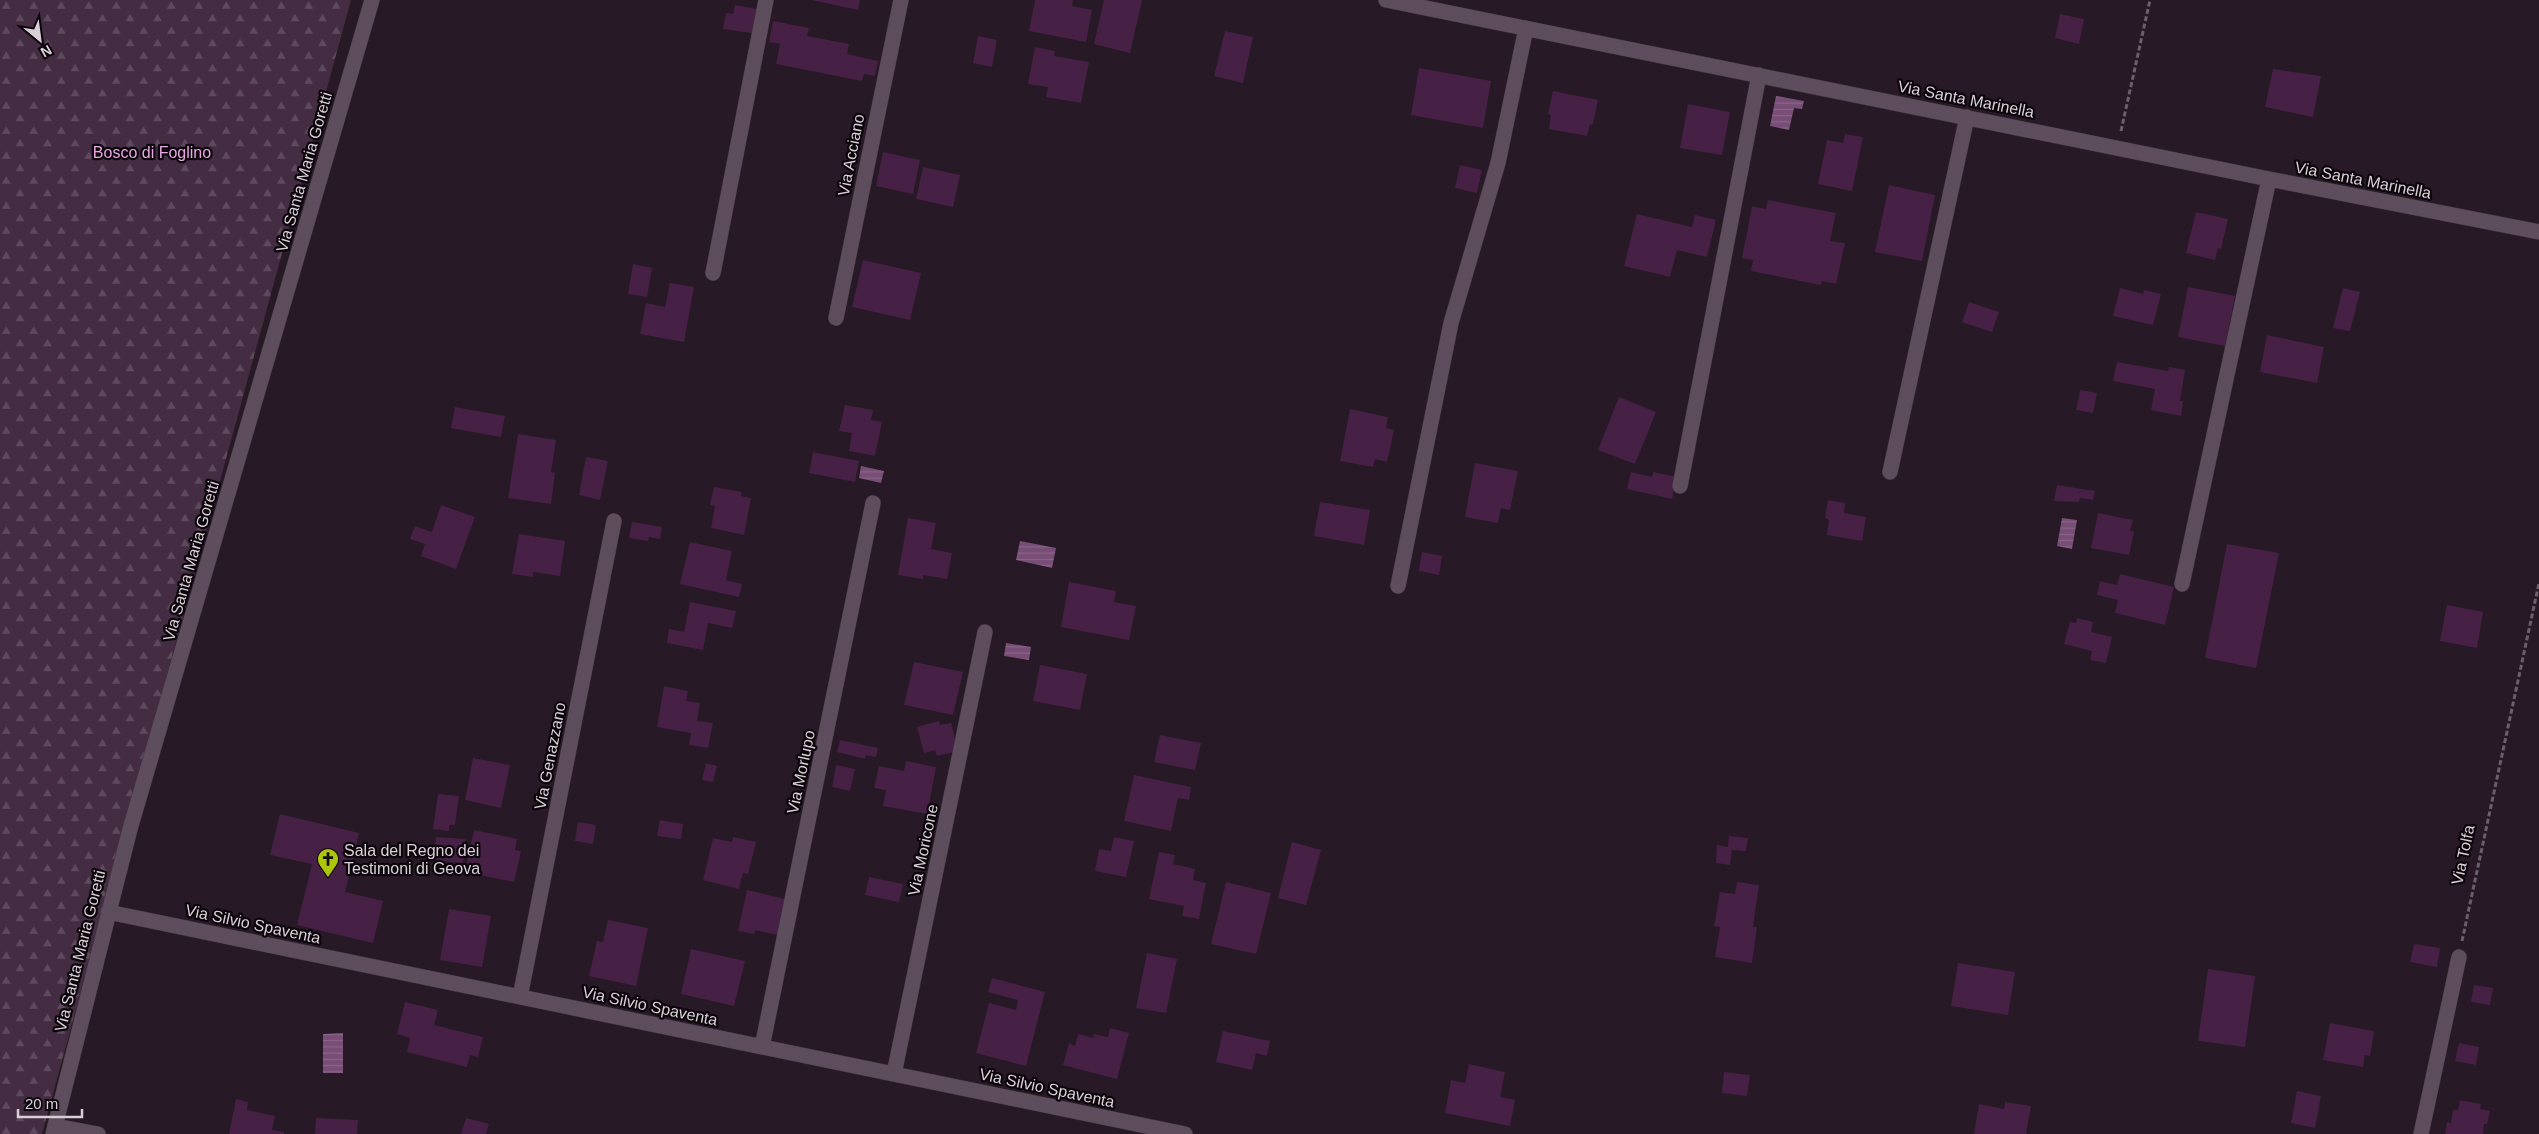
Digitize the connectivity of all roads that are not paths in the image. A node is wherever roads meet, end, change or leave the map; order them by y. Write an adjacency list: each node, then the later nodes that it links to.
1 (372, 0): 19 (street, Via Santa Maria Goretti)
2 (766, 0): 10 (street)
3 (901, 0): 11 (street, Via Acciano)
4 (1386, 0): 5 (street, Via Santa Marinella)
5 (1526, 28): 6 (street, Via Santa Marinella); 17 (street)
6 (1759, 75): 7 (street, Via Santa Marinella); 13 (street)
7 (1966, 117): 8 (street, Via Santa Marinella); 12 (street)
8 (2269, 180): 9 (street, Via Santa Marinella); 16 (street)
9 (2539, 232)
10 (712, 273)
11 (836, 318)
12 (1890, 472)
13 (1680, 486)
14 (874, 504): 22 (street, Via Morlupo)
15 (614, 521): 21 (street, Via Genazzano)
16 (2182, 584)
17 (1398, 586)
18 (986, 632): 23 (street, Via Moricone)
19 (108, 912): 21 (street, Via Silvio Spaventa); 24 (street, Via Santa Maria Goretti)
20 (2459, 957): 28 (street)
21 (520, 997): 22 (street, Via Silvio Spaventa)
22 (762, 1047): 23 (street, Via Silvio Spaventa)
23 (894, 1074): 25 (street, Via Silvio Spaventa)
24 (54, 1130): 26 (street)
25 (1165, 1132): 27 (street, Via Silvio Spaventa)
26 (98, 1134)
27 (1185, 1134)
28 (2421, 1134)

